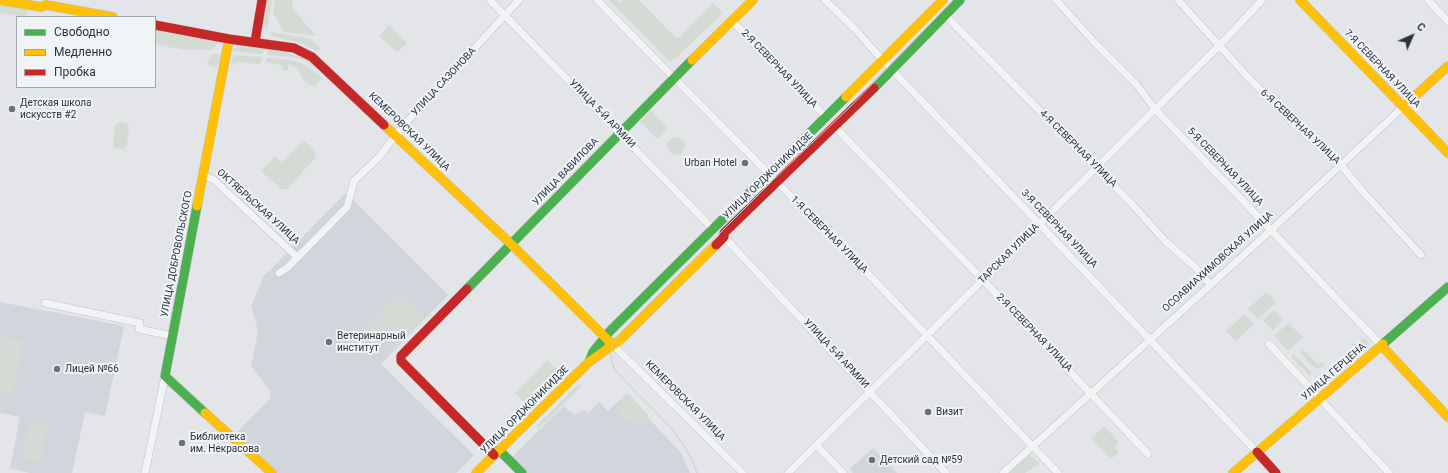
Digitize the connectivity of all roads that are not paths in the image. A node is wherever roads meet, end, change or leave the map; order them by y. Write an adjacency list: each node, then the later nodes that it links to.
1 (0, 0): 15 (main road)
2 (262, 0): 23 (main road)
3 (490, 0): 16 (street, УЛИЦА 5-Й АРМИИ)
4 (519, 0): 16 (street, УЛИЦА САЗОНОВА)
5 (597, 0): 28 (street, 1-Я СЕВЕРНАЯ УЛИЦА)
6 (753, 0): 19 (main road, УЛИЦА ВАВИЛОВА)
7 (825, 0): 25 (street, 3-Я СЕВЕРНАЯ УЛИЦА)
8 (960, 0): 17 (main road, УЛИЦА ОРДЖОНИКИДЗЕ)
9 (1056, 0): 30 (street, 5-Я СЕВЕРНАЯ УЛИЦА)
10 (1178, 0): 24 (street, 6-Я СЕВЕРНАЯ УЛИЦА)
11 (1262, 0): 24 (street, ТАРСКАЯ УЛИЦА)
12 (1300, 0): 29 (main road, 7-Я СЕВЕРНАЯ УЛИЦА)
13 (1428, 0): 20 (street)
14 (939, 1): 25 (main road, УЛИЦА ОРДЖОНИКИДЗЕ)
15 (42, 3): 18 (main road)
16 (505, 15): 33 (street, УЛИЦА 5-Й АРМИИ); 34 (street, УЛИЦА САЗОНОВА)
17 (945, 15): 27 (main road, УЛИЦА ОРДЖОНИКИДЗЕ); 37 (street, 4-Я СЕВЕРНАЯ УЛИЦА)
18 (108, 16)
19 (732, 21): 28 (main road, УЛИЦА ВАВИЛОВА); 31 (street, 2-Я СЕВЕРНАЯ УЛИЦА)
20 (1448, 21)
21 (156, 25): 22 (main road, КЕМЕРОВСКАЯ УЛИЦА)
22 (229, 39): 23 (main road, КЕМЕРОВСКАЯ УЛИЦА); 39 (main road, УЛИЦА ДОБРОВОЛЬСКОГО)
23 (255, 42): 34 (main road, КЕМЕРОВСКАЯ УЛИЦА)
24 (1219, 46): 30 (street, ТАРСКАЯ УЛИЦА); 36 (street, 6-Я СЕВЕРНАЯ УЛИЦА)
25 (882, 60): 27 (street, 3-Я СЕВЕРНАЯ УЛИЦА); 31 (main road, УЛИЦА ОРДЖОНИКИДЗЕ)
26 (1448, 66): 29 (main road, ОСОАВИАХИМОВСКАЯ УЛИЦА)
27 (891, 69): 32 (main road, УЛИЦА ОРДЖОНИКИДЗЕ); 41 (street, 3-Я СЕВЕРНАЯ УЛИЦА)
28 (673, 78): 33 (main road, УЛИЦА ВАВИЛОВА); 38 (street, 1-Я СЕВЕРНАЯ УЛИЦА)
29 (1403, 106): 35 (main road, 7-Я СЕВЕРНАЯ УЛИЦА); 36 (street, ОСОАВИАХИМОВСКАЯ УЛИЦА)
30 (1155, 109): 37 (street, ТАРСКАЯ УЛИЦА); 43 (street, 5-Я СЕВЕРНАЯ УЛИЦА)
31 (826, 116): 38 (main road, УЛИЦА ОРДЖОНИКИДЗЕ)
32 (835, 127): 40 (main road, УЛИЦА ОРДЖОНИКИДЗЕ); 49 (street, 2-Я СЕВЕРНАЯ УЛИЦА)
33 (619, 132): 42 (street, УЛИЦА 5-Й АРМИИ); 45 (main road, УЛИЦА ВАВИЛОВА)
34 (396, 135): 45 (main road, КЕМЕРОВСКАЯ УЛИЦА); 47 (street, УЛИЦА САЗОНОВА)
35 (1448, 153)
36 (1340, 164): 43 (street, ОСОАВИАХИМОВСКАЯ УЛИЦА); 46 (street, 6-Я СЕВЕРНАЯ УЛИЦА)
37 (1096, 169): 41 (street, ТАРСКАЯ УЛИЦА); 50 (street, 4-Я СЕВЕРНАЯ УЛИЦА)
38 (768, 174): 40 (street, 1-Я СЕВЕРНАЯ УЛИЦА); 42 (main road, УЛИЦА ОРДЖОНИКИДЗЕ)
39 (203, 175): 47 (street, ОКТЯБРЬСКАЯ УЛИЦА); 53 (main road, УЛИЦА ДОБРОВОЛЬСКОГО)
40 (776, 182): 44 (main road, УЛИЦА ОРДЖОНИКИДЗЕ); 54 (street, 1-Я СЕВЕРНАЯ УЛИЦА)
41 (1039, 224): 49 (street, ТАРСКАЯ УЛИЦА); 56 (street, 3-Я СЕВЕРНАЯ УЛИЦА)
42 (713, 229): 55 (main road, УЛИЦА ОРДЖОНИКИДЗЕ)
43 (1270, 231): 50 (street, ОСОАВИАХИМОВСКАЯ УЛИЦА); 59 (street, 5-Я СЕВЕРНАЯ УЛИЦА)
44 (724, 237): 57 (main road, УЛИЦА ОРДЖОНИКИДЗЕ); 62 (street, УЛИЦА 5-Й АРМИИ)
45 (511, 244): 55 (main road, КЕМЕРОВСКАЯ УЛИЦА); 68 (main road, УЛИЦА ВАВИЛОВА)
46 (1421, 255)
47 (297, 257): 48 (street, УЛИЦА САЗОНОВА)
48 (279, 273)
49 (983, 280): 54 (street, ТАРСКАЯ УЛИЦА); 63 (street, 2-Я СЕВЕРНАЯ УЛИЦА)
50 (1210, 284): 56 (street, ОСОАВИАХИМОВСКАЯ УЛИЦА)
51 (1448, 287): 59 (main road, УЛИЦА ГЕРЦЕНА)
52 (45, 303): 53 (street)
53 (172, 336): 61 (main road, УЛИЦА ДОБРОВОЛЬСКОГО)
54 (926, 336): 62 (street, ТАРСКАЯ УЛИЦА); 67 (street, 1-Я СЕВЕРНАЯ УЛИЦА)
55 (605, 337): 57 (main road, КЕМЕРОВСКАЯ УЛИЦА); 60 (main road, УЛИЦА ОРДЖОНИКИДЗЕ)
56 (1149, 339): 63 (street, ОСОАВИАХИМОВСКАЯ УЛИЦА); 69 (street, 3-Я СЕВЕРНАЯ УЛИЦА)
57 (612, 344): 60 (main road, УЛИЦА ОРДЖОНИКИДЗЕ); 75 (street, КЕМЕРОВСКАЯ УЛИЦА)
58 (1269, 344): 64 (street)
59 (1381, 345): 64 (main road, УЛИЦА ГЕРЦЕНА); 65 (main road, 5-Я СЕВЕРНАЯ УЛИЦА)
60 (589, 362): 68 (main road, УЛИЦА ОРДЖОНИКИДЗЕ)
61 (165, 376): 71 (street, УЛИЦА ДОБРОВОЛЬСКОГО); 72 (main road)
62 (871, 392): 66 (street, ТАРСКАЯ УЛИЦА); 78 (street, УЛИЦА 5-Й АРМИИ)
63 (1091, 392): 67 (street, ОСОАВИАХИМОВСКАЯ УЛИЦА); 70 (street, 2-Я СЕВЕРНАЯ УЛИЦА)
64 (1319, 399): 69 (main road, УЛИЦА ГЕРЦЕНА); 83 (street)
65 (1448, 417)
66 (817, 446): 76 (street, ТАРСКАЯ УЛИЦА); 77 (street)
67 (1032, 446): 79 (street, ОСОАВИАХИМОВСКАЯ УЛИЦА); 80 (street, 1-Я СЕВЕРНАЯ УЛИЦА)
68 (497, 452): 73 (main road, УЛИЦА ОРДЖОНИКИДЗЕ); 74 (main road)
69 (1257, 452): 81 (main road, УЛИЦА ГЕРЦЕНА); 82 (main road, 3-Я СЕВЕРНАЯ УЛИЦА)
70 (1148, 454)
71 (145, 473)
72 (272, 473)
73 (476, 473)
74 (522, 473)
75 (743, 473)
76 (788, 473)
77 (843, 473)
78 (946, 473)
79 (1002, 473)
80 (1058, 473)
81 (1233, 473)
82 (1276, 473)
83 (1389, 473)

